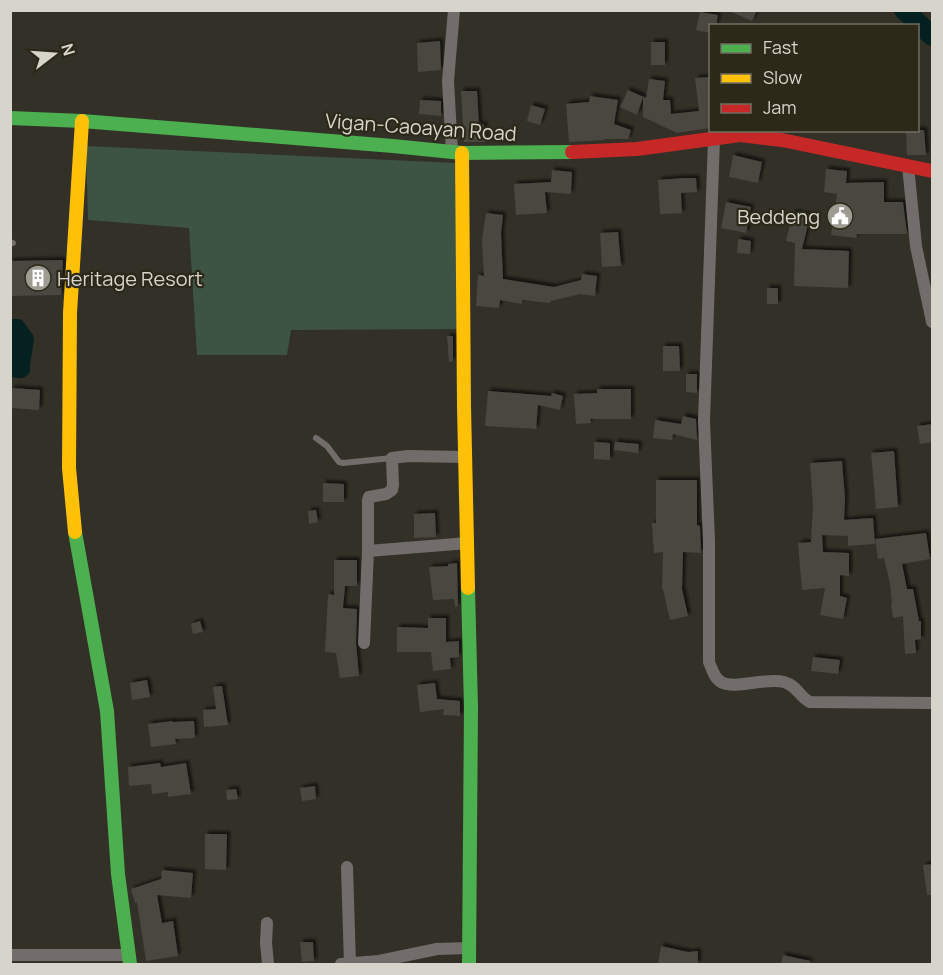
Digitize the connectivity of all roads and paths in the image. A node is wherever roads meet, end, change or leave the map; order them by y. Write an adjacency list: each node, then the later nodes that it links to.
1 (454, 10): 5 (street)
2 (10, 118): 3 (street, Vigan-Caoayan Road)
3 (82, 121): 5 (street, Vigan-Caoayan Road); 21 (street)
4 (714, 139): 5 (street, Vigan-Caoayan Road); 6 (street, Vigan-Caoayan Road); 15 (street)
5 (457, 153): 10 (street)
6 (908, 166): 7 (street, Vigan-Caoayan Road); 8 (street)
7 (933, 171)
8 (933, 322)
9 (316, 438): 11 (lane)
10 (465, 457): 11 (street); 12 (street)
11 (392, 458): 13 (street)
12 (468, 543): 13 (street); 18 (street)
13 (368, 551): 14 (street)
14 (364, 643)
15 (933, 703)
16 (347, 867): 24 (street)
17 (267, 922): 22 (street)
18 (469, 948): 24 (street); 25 (street)
19 (11, 955): 20 (street); 21 (street)
20 (10, 960)
21 (129, 960)
22 (268, 964)
23 (341, 964): 24 (street)
24 (350, 964)
25 (469, 964)

